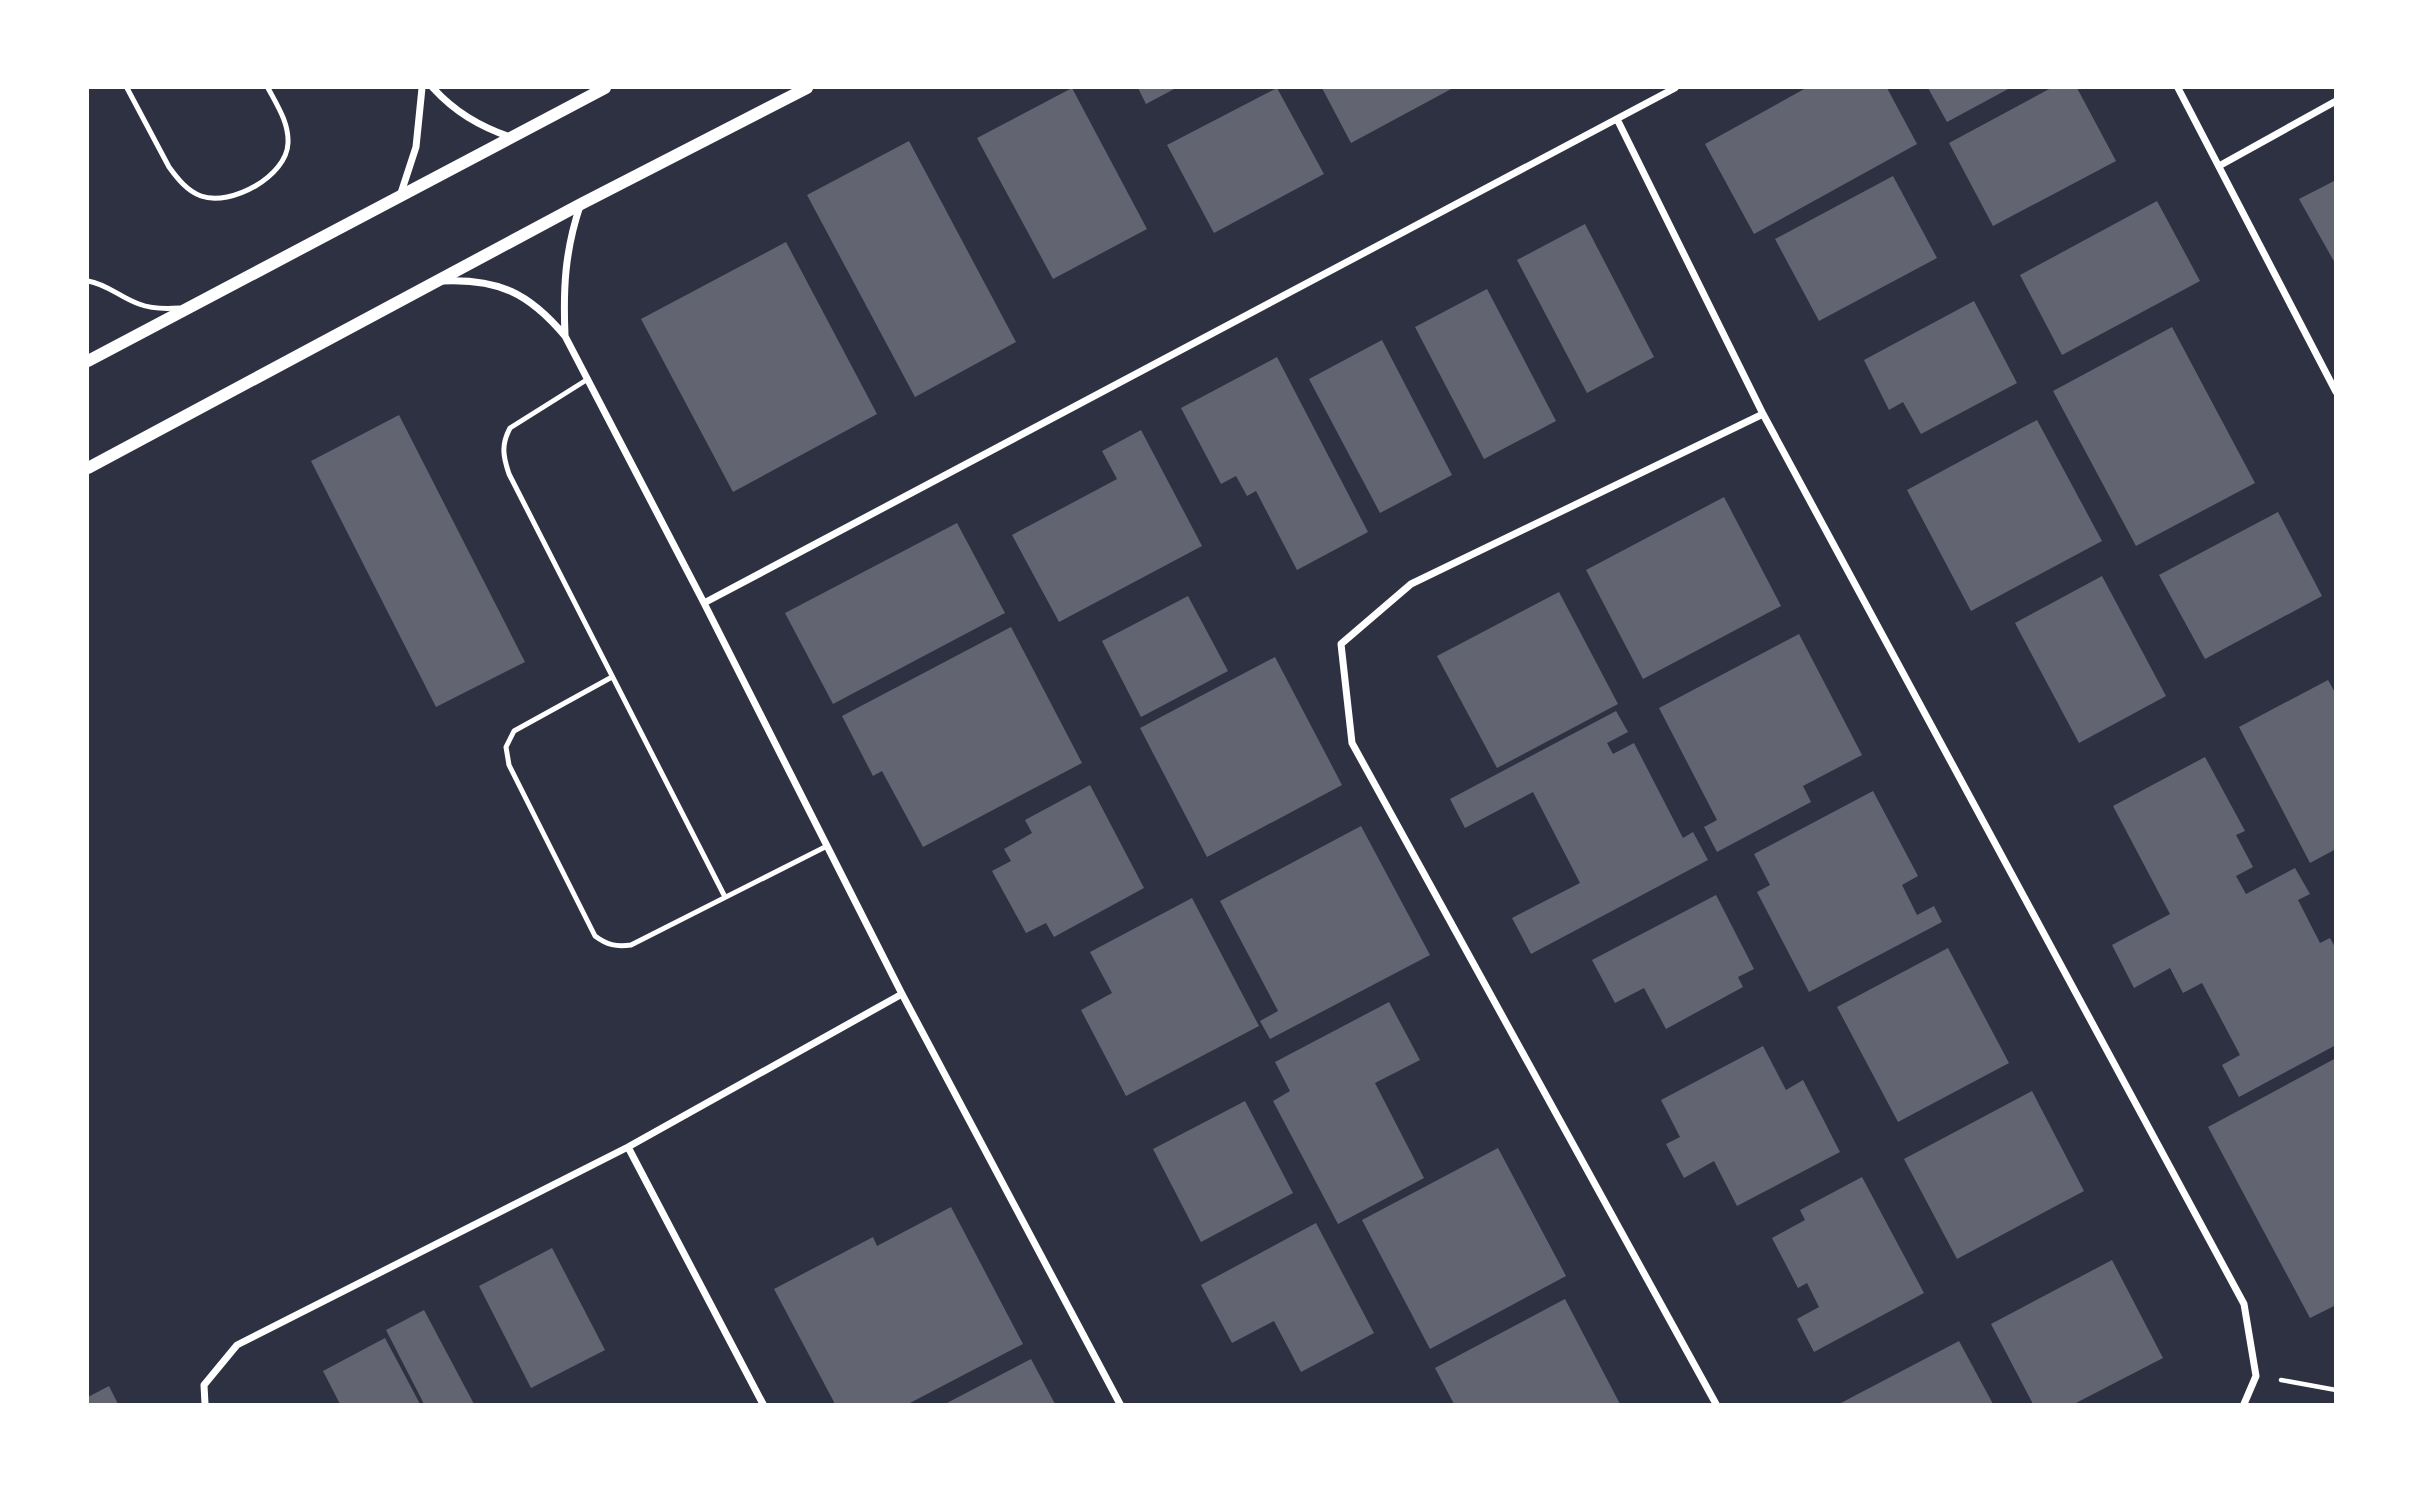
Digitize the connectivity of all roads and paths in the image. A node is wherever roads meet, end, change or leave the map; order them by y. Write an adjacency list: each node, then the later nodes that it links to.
1 (127, 88): 2 (lane)
2 (268, 88)
3 (422, 88): 13 (street)
4 (433, 88): 11 (street)
5 (605, 88): 11 (street)
6 (807, 88): 14 (street)
7 (1675, 88): 10 (street)
8 (2178, 88): 12 (street)
9 (2336, 101): 12 (street)
10 (1617, 119): 22 (street); 24 (street)
11 (510, 136): 13 (street)
12 (2219, 166): 21 (street)
13 (400, 197): 17 (street)
14 (580, 204): 16 (street); 18 (street)
15 (88, 281): 17 (lane)
16 (439, 281): 18 (street); 23 (street)
17 (193, 306): 19 (street)
18 (565, 336): 20 (street)
19 (88, 361)
20 (589, 379): 24 (street); 25 (lane)
21 (2336, 392)
22 (1763, 414): 30 (street); 35 (street)
23 (88, 468)
24 (705, 604): 26 (street)
25 (612, 677): 27 (lane); 27 (lane)
26 (827, 846): 27 (lane); 28 (street)
27 (725, 897)
28 (902, 995): 29 (street); 34 (street)
29 (628, 1147): 32 (street); 33 (street)
30 (2256, 1376): 31 (path); 36 (street)
31 (2336, 1390)
32 (205, 1405)
33 (763, 1405)
34 (1120, 1405)
35 (1716, 1405)
36 (2244, 1405)

